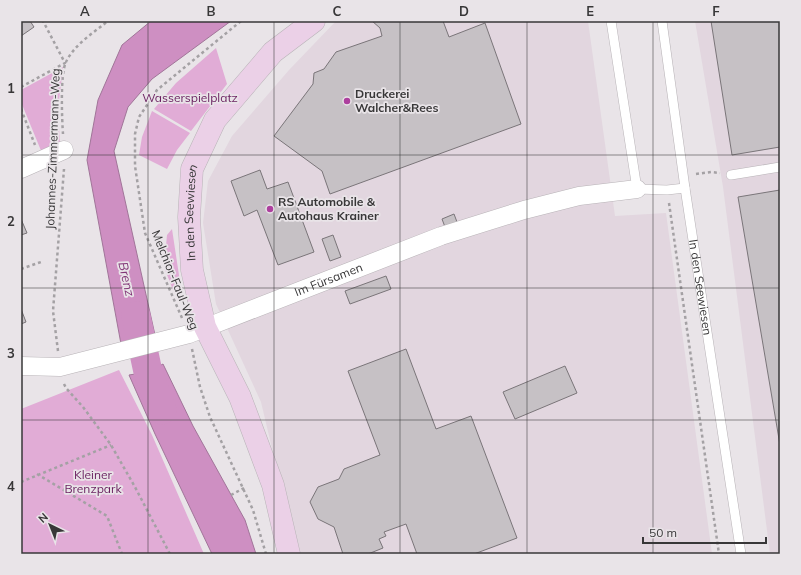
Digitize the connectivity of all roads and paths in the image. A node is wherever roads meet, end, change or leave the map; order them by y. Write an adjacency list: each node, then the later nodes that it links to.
1 (43, 21): 7 (path)
2 (108, 21): 7 (path, Johannes-Zimmermann-Weg)
3 (241, 21): 21 (path, Melchior-Faul-Weg)
4 (314, 21): 21 (street, In den Seewiesen)
5 (611, 21): 17 (lane)
6 (662, 21): 15 (lane, In den Seewiesen)
7 (65, 63): 8 (path); 10 (path, Johannes-Zimmermann-Weg)
8 (21, 87)
9 (21, 109): 11 (path)
10 (64, 150): 11 (street); 23 (path, Johannes-Zimmermann-Weg)
11 (41, 160): 13 (street)
12 (780, 168): 14 (lane)
13 (21, 169)
14 (731, 175): 15 (path)
15 (683, 176): 16 (lane, In den Seewiesen)
16 (685, 188): 18 (lane); 34 (lane, In den Seewiesen)
17 (636, 189): 18 (lane); 21 (street, Im Fürsamen)
18 (667, 190): 33 (path)
19 (41, 262): 20 (path)
20 (21, 269)
21 (189, 333): 23 (street, Im Fürsamen); 27 (path, Melchior-Faul-Weg); 32 (street, In den Seewiesen)
22 (21, 366): 23 (street, Im Fürsamen)
23 (60, 367): 24 (path, Johannes-Zimmermann-Weg)
24 (111, 445): 25 (path); 30 (path, Johannes-Zimmermann-Weg)
25 (37, 474): 26 (path); 29 (path)
26 (21, 482)
27 (244, 488): 28 (path); 31 (path, Melchior-Faul-Weg)
28 (231, 495)
29 (122, 554)
30 (170, 554)
31 (266, 554)
32 (289, 554)
33 (719, 554)
34 (741, 554)

